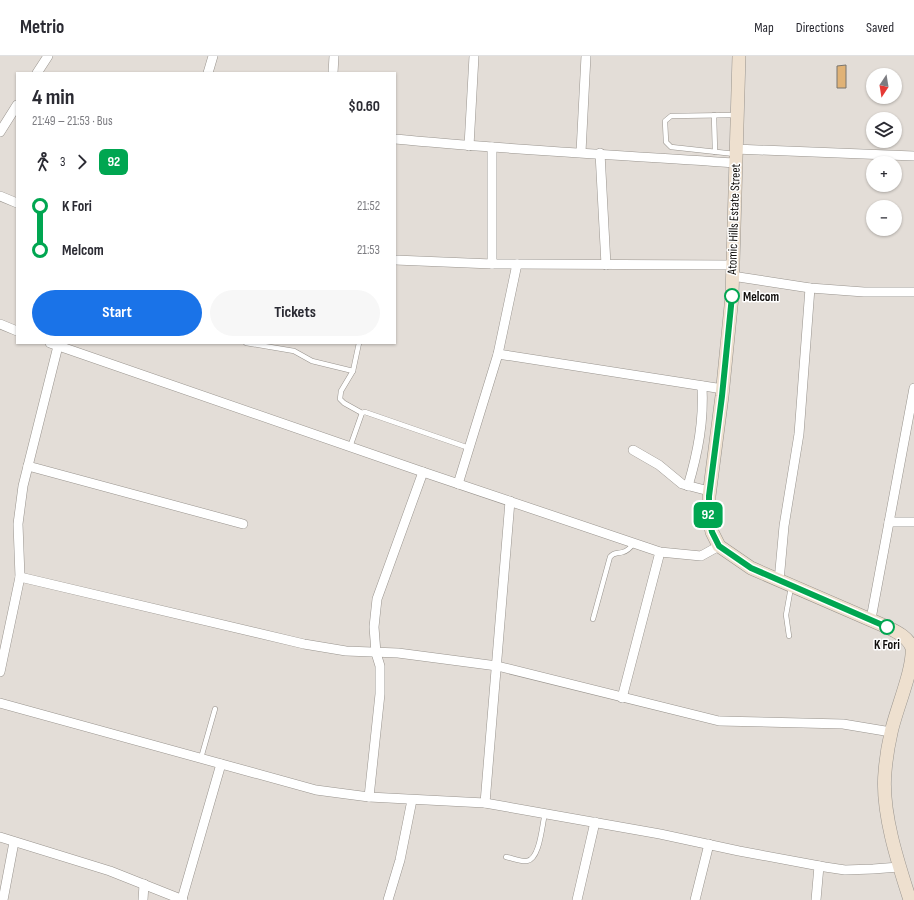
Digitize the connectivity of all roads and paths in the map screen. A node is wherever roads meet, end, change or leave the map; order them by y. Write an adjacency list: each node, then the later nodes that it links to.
1 (48, 56): 7 (street)
2 (213, 56): 8 (street)
3 (334, 56): 9 (street)
4 (474, 56): 15 (street)
5 (586, 56): 17 (street)
6 (739, 56): 12 (street, Atomic Hills Estate Street)
7 (38, 72)
8 (208, 72)
9 (333, 72)
10 (16, 107): 13 (street)
11 (714, 115): 12 (lane); 18 (lane); 18 (lane)
12 (737, 115): 20 (street, Atomic Hills Estate Street)
13 (0, 132)
14 (396, 139): 15 (street)
15 (469, 146): 16 (street)
16 (492, 147): 17 (street); 25 (street)
17 (581, 152): 19 (street)
18 (715, 152): 20 (lane)
19 (600, 153): 20 (street); 27 (street)
20 (735, 155): 21 (street); 28 (street, Atomic Hills Estate Street)
21 (914, 156)
22 (0, 196): 23 (street)
23 (16, 203)
24 (396, 260): 25 (street)
25 (492, 264): 26 (street)
26 (517, 264): 27 (street); 36 (street)
27 (606, 264): 28 (street)
28 (732, 271): 29 (street); 40 (street, Atomic Hills Estate Street)
29 (810, 288): 30 (street); 59 (street)
30 (914, 292)
31 (0, 324): 32 (street)
32 (16, 330)
33 (252, 344): 37 (lane)
34 (359, 344): 37 (lane)
35 (54, 345): 43 (street); 46 (street)
36 (498, 354): 38 (street); 44 (street)
37 (353, 371): 42 (lane)
38 (702, 386): 40 (street); 49 (street)
39 (914, 388): 41 (street)
40 (723, 389): 50 (street, Atomic Hills Estate Street)
41 (912, 404): 52 (street)
42 (362, 413): 43 (lane); 44 (lane)
43 (350, 447): 47 (street)
44 (469, 448): 48 (street)
45 (633, 450): 49 (street)
46 (28, 466): 54 (street); 58 (street)
47 (423, 472): 48 (street); 63 (street)
48 (458, 484): 51 (street)
49 (688, 486): 50 (street)
50 (709, 491): 56 (street, Atomic Hills Estate Street)
51 (510, 501): 55 (street); 65 (street)
52 (889, 522): 53 (street); 61 (street)
53 (914, 522)
54 (243, 524)
55 (634, 543): 57 (street); 60 (lane)
56 (719, 546): 57 (street); 59 (street)
57 (660, 552): 67 (street)
58 (20, 577): 63 (street); 66 (street)
59 (785, 583): 61 (street); 62 (lane)
60 (593, 619)
61 (871, 619): 64 (street)
62 (789, 636)
63 (376, 653): 65 (street); 73 (street)
64 (913, 661): 70 (street)
65 (497, 666): 67 (street); 75 (street)
66 (0, 672)
67 (622, 698): 70 (street)
68 (0, 703): 71 (street)
69 (215, 709): 71 (lane)
70 (891, 732): 83 (street)
71 (201, 758): 72 (street)
72 (221, 764): 73 (street); 87 (street)
73 (369, 797): 74 (street)
74 (412, 800): 75 (street); 88 (street)
75 (485, 803): 76 (street)
76 (545, 814): 77 (street); 81 (lane)
77 (595, 822): 80 (street); 89 (street)
78 (0, 836): 79 (street)
79 (14, 842): 84 (street); 85 (street)
80 (709, 844): 82 (street); 90 (street)
81 (506, 857)
82 (819, 866): 83 (street); 91 (street)
83 (899, 867): 92 (street)
84 (144, 884): 86 (street); 87 (street)
85 (3, 900)
86 (143, 900)
87 (182, 900)
88 (388, 900)
89 (577, 900)
90 (695, 900)
91 (816, 900)
92 (910, 900)

